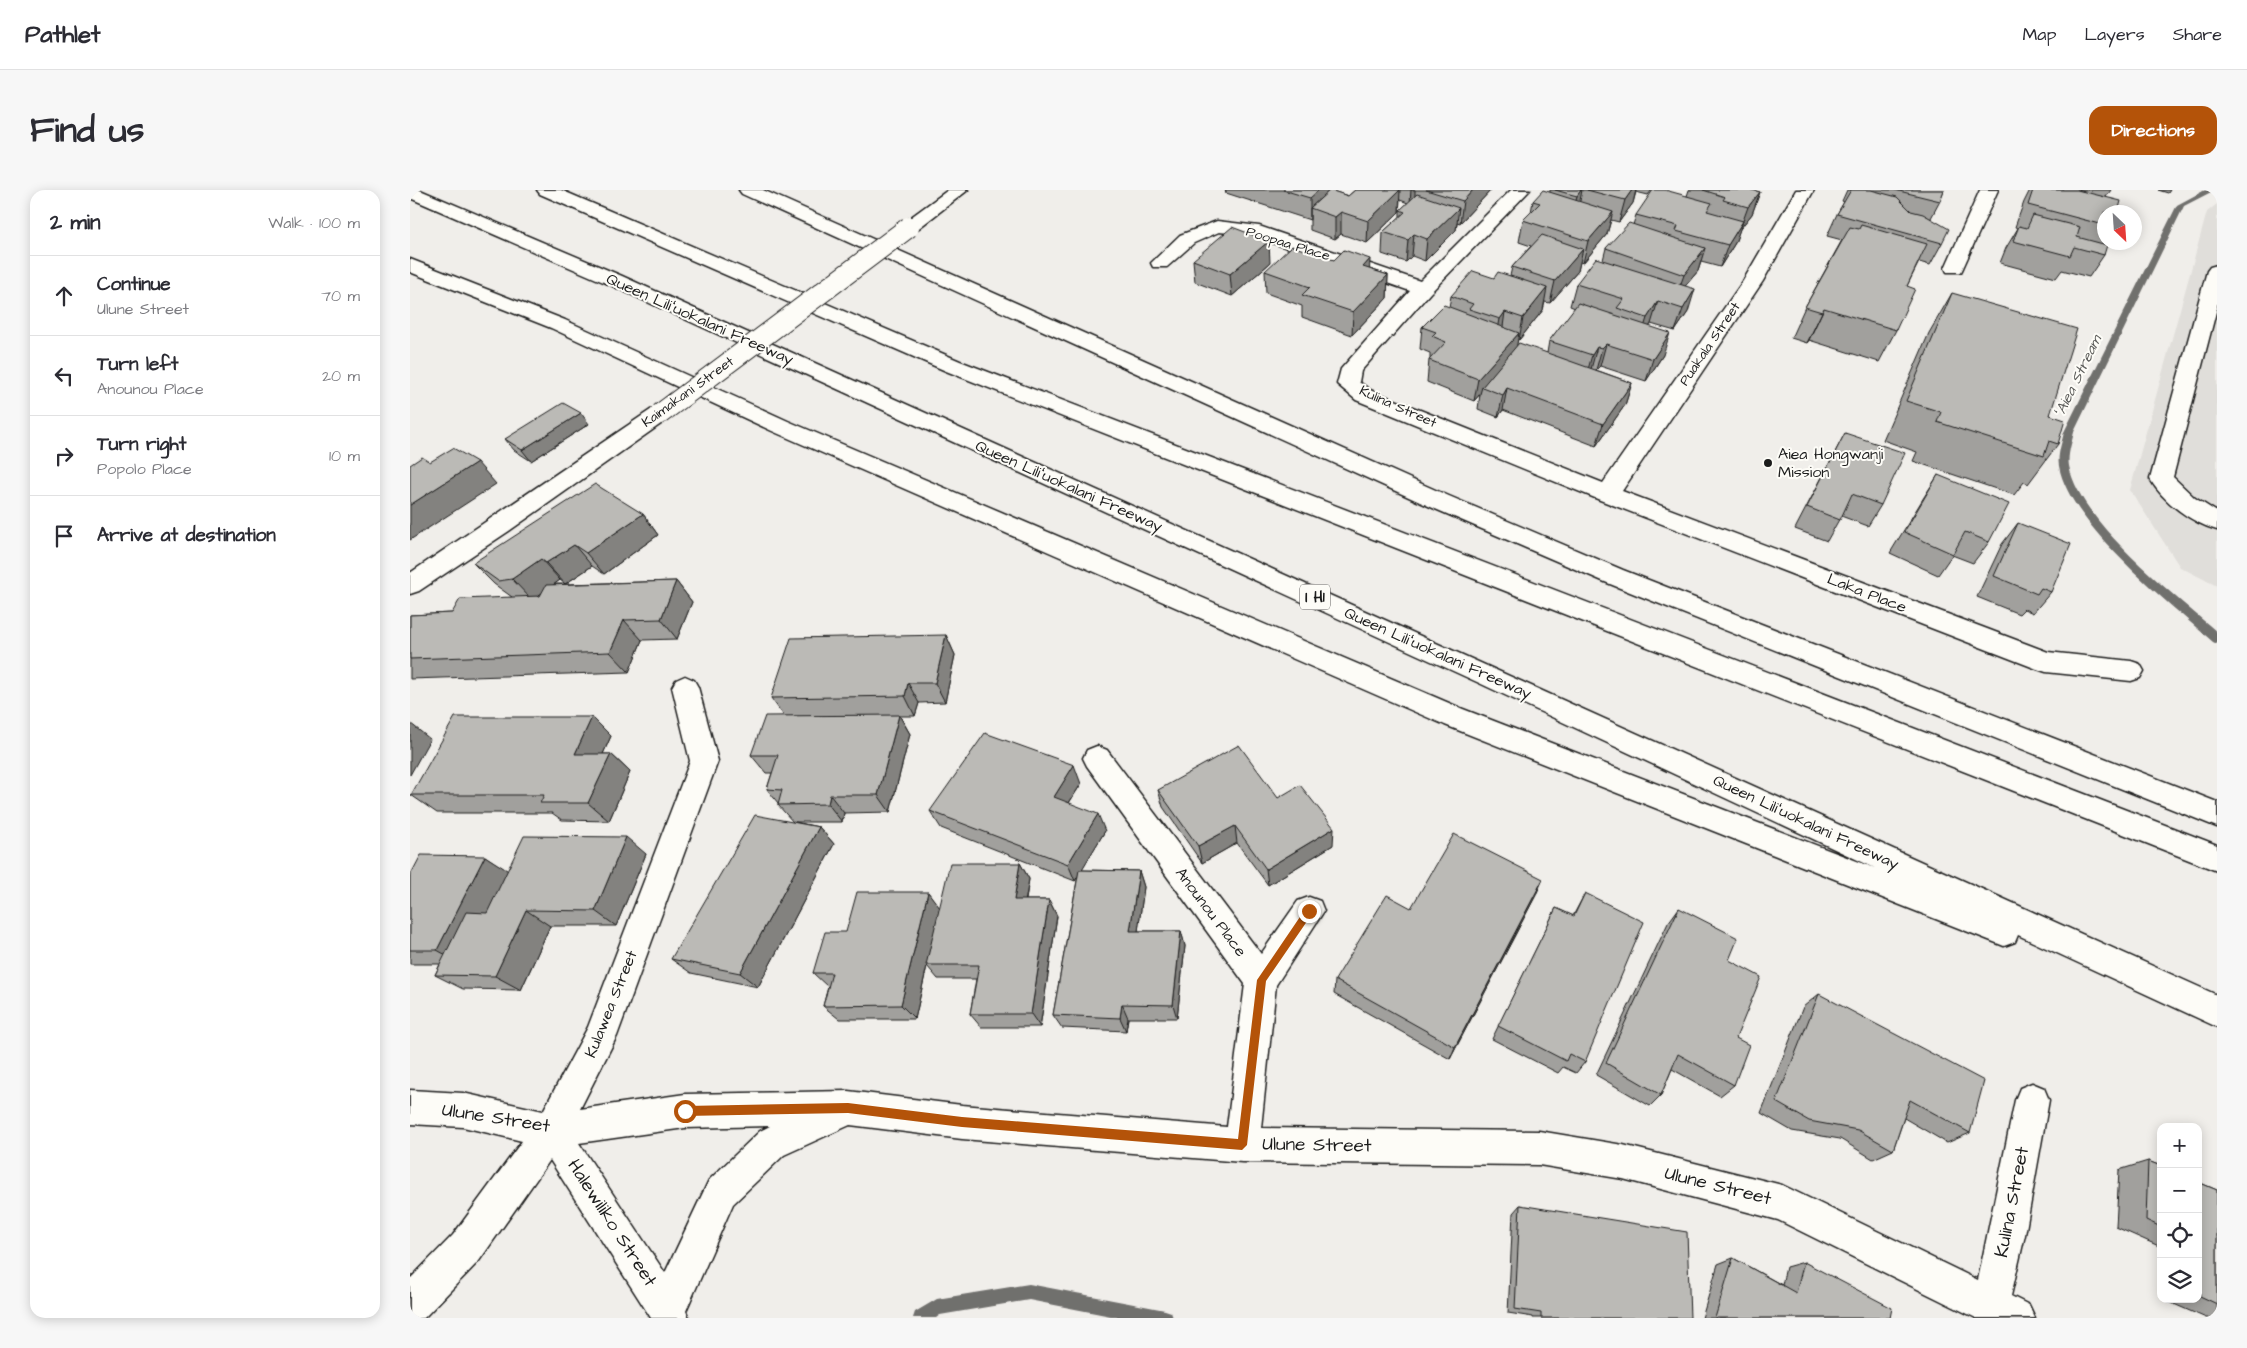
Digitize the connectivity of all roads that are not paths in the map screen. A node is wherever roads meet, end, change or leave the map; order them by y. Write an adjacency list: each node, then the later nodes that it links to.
1 (546, 190): 24 (main road)
2 (748, 190): 10 (main road)
3 (782, 190): 10 (main road)
4 (959, 190): 19 (main road, Kaimakani Street, bridge)
5 (1521, 190): 16 (main road, Kulina Street)
6 (1805, 190): 17 (main road, Puakala Street)
7 (1989, 190): 13 (main road)
8 (410, 192): 15 (main road, Queen Liliʻuokalani Freeway / I H1)
9 (419, 215): 15 (main road)
10 (899, 258): 23 (main road)
11 (1160, 263): 16 (main road, Poopaa Place)
12 (410, 266): 28 (main road)
13 (1954, 268)
14 (2217, 271): 18 (main road)
15 (615, 280): 27 (main road, Queen Liliʻuokalani Freeway / I H1)
16 (1422, 289): 17 (main road, Kulina Street)
17 (1608, 494): 20 (main road, Laka Place)
18 (2217, 522)
19 (410, 585)
20 (2131, 671)
21 (685, 687): 32 (main road, Kulawea Street)
22 (1097, 758): 26 (main road, Anounou Place)
23 (2217, 815)
24 (2217, 858)
25 (1309, 911): 26 (main road)
26 (1261, 980): 33 (main road)
27 (2217, 1011)
28 (2217, 1015)
29 (2032, 1100): 35 (main road, Kulina Street)
30 (410, 1107): 32 (main road, Ulune Street)
31 (848, 1108): 32 (main road, Ulune Street); 33 (main road, Ulune Street); 36 (main road)
32 (551, 1130): 34 (main road, Kulawea Street); 36 (main road, Halewiliko Street)
33 (1242, 1145): 35 (main road, Ulune Street)
34 (410, 1306)
35 (2003, 1311)
36 (669, 1314)

